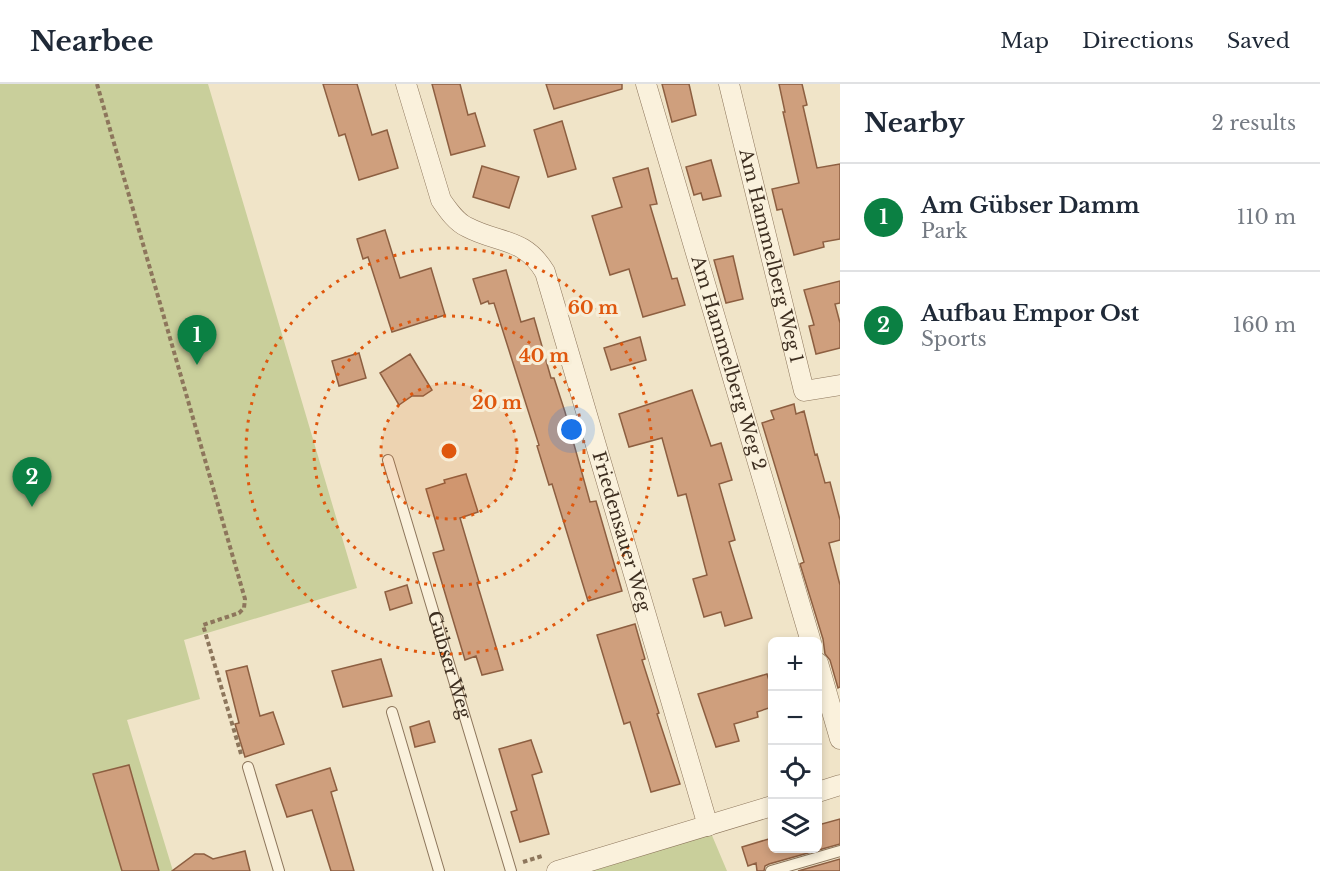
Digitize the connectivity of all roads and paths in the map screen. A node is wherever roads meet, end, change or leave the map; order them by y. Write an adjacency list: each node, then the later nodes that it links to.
1 (97, 84): 11 (path)
2 (406, 84): 15 (street, Friedensauer Weg)
3 (646, 84): 7 (street, Am Hammelberg Weg 2)
4 (729, 84): 5 (street, Am Hammelberg Weg 1)
5 (840, 385)
6 (388, 460): 19 (lane, Gübser Weg)
7 (810, 637)
8 (822, 677): 10 (street)
9 (392, 712): 18 (lane)
10 (840, 740)
11 (248, 767): 17 (lane)
12 (840, 785): 13 (street)
13 (822, 791)
14 (768, 807): 15 (street)
15 (708, 826): 20 (street)
16 (840, 850): 21 (lane)
17 (279, 871)
18 (439, 871)
19 (511, 871)
20 (557, 871)
21 (771, 871)

